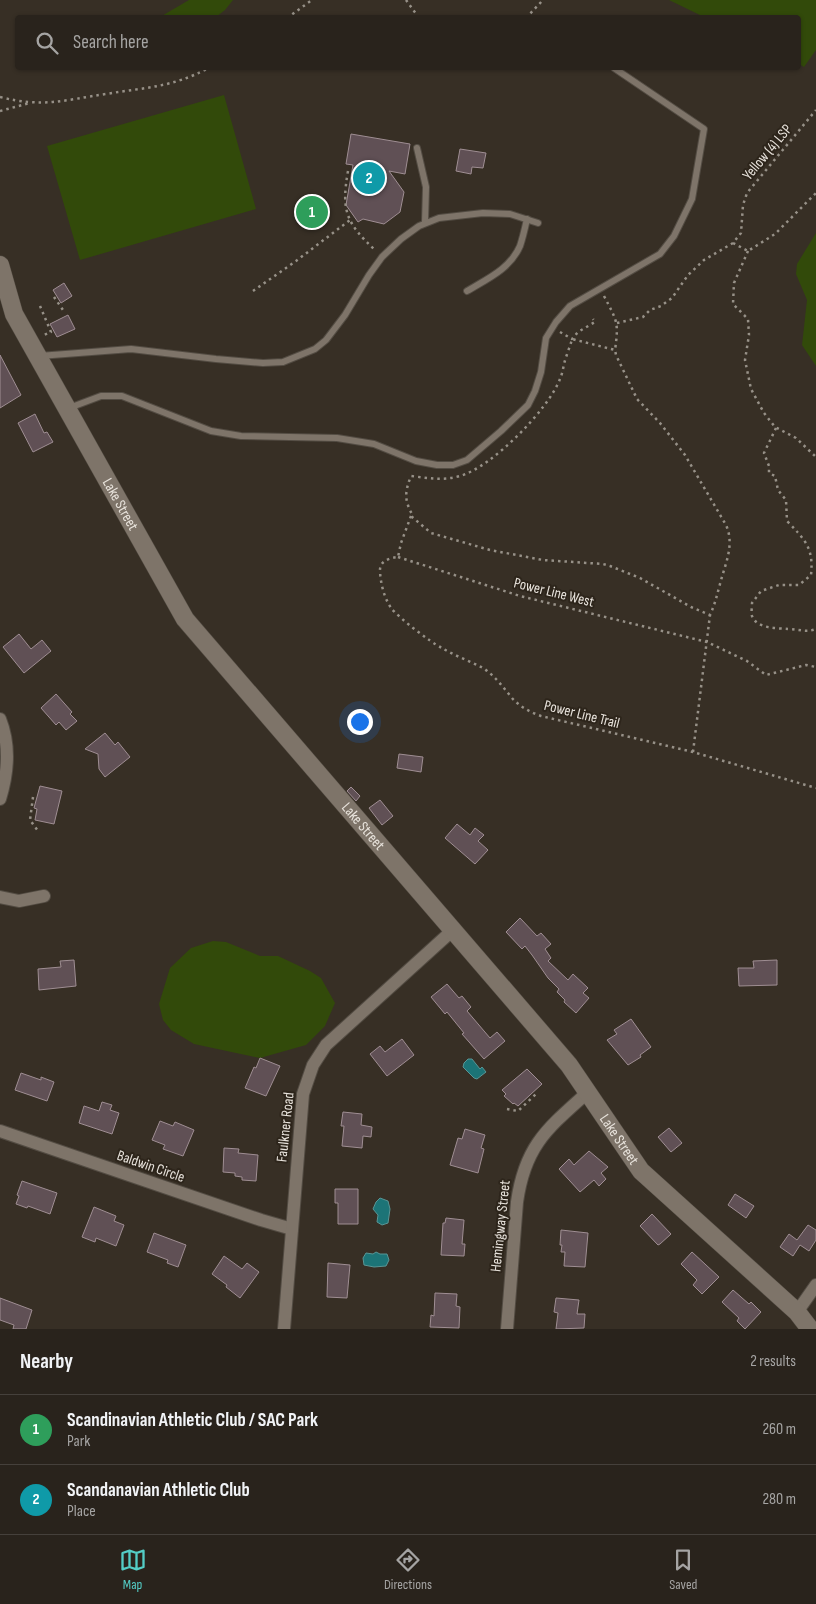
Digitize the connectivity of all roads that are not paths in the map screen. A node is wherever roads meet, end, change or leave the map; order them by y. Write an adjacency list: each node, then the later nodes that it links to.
1 (617, 70): 9 (lane)
2 (417, 148): 4 (lane)
3 (527, 219): 4 (lane); 5 (lane); 7 (lane)
4 (425, 222): 8 (lane)
5 (538, 223)
6 (0, 265): 8 (main road, Lake Street)
7 (467, 291)
8 (34, 349): 9 (main road, Lake Street)
9 (68, 409): 14 (main road, Lake Street)
10 (0, 718): 11 (street)
11 (0, 799)
12 (44, 896): 13 (street)
13 (0, 897)
14 (453, 930): 15 (main road, Lake Street); 17 (street, Faulkner Road)
15 (588, 1092): 19 (main road, Lake Street); 21 (street, Hemingway Street)
16 (0, 1131): 17 (street, Baldwin Circle)
17 (292, 1229): 20 (street, Faulkner Road)
18 (816, 1286): 19 (street)
19 (796, 1312): 22 (main road, Lake Street)
20 (284, 1329)
21 (507, 1329)
22 (810, 1329)

